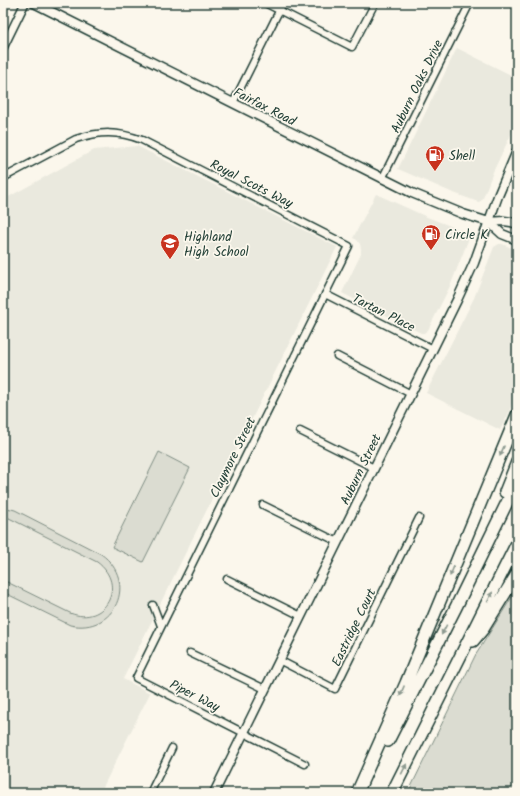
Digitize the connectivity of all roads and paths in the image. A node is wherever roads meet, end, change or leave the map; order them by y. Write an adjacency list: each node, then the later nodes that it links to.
1 (26, 3): 8 (street)
2 (34, 3): 9 (main road, Fairfax Road)
3 (265, 3): 7 (street)
4 (283, 3): 7 (street)
5 (375, 3): 7 (street)
6 (470, 3): 12 (street, Auburn Oaks Drive)
7 (280, 10): 9 (street)
8 (3, 48)
9 (233, 103): 12 (main road, Fairfax Road)
10 (517, 151): 13 (main road, Auburn Street)
11 (3, 178): 16 (street, Royal Scots Way)
12 (382, 179): 13 (main road, Fairfax Road)
13 (489, 222): 14 (main road, Fairfax Road); 15 (main road, Fairfax Road); 18 (main road, Auburn Street)
14 (517, 224)
15 (517, 240)
16 (349, 246): 17 (street, Claymore Street)
17 (325, 294): 18 (street, Tartan Place); 35 (street, Claymore Street)
18 (433, 349): 20 (main road, Auburn Street)
19 (337, 356): 20 (street)
20 (411, 394): 24 (main road, Auburn Street)
21 (517, 415): 46 (highway, one-way to 46)
22 (300, 431): 24 (street)
23 (517, 462): 33 (highway)
24 (374, 468): 28 (main road, Auburn Street)
25 (517, 482): 33 (highway)
26 (263, 505): 28 (street)
27 (419, 518): 38 (street, Eastridge Court)
28 (338, 542): 34 (main road, Auburn Street)
29 (517, 543): 37 (highway, one-way to 29)
30 (517, 574): 37 (highway)
31 (227, 579): 34 (street)
32 (153, 605): 35 (street)
33 (456, 607): 47 (highway, one-way to 47)
34 (301, 616): 38 (main road, Auburn Street)
35 (161, 626): 39 (street, Claymore Street)
36 (190, 653): 40 (street)
37 (460, 657): 48 (highway, one-way to 37)
38 (279, 660): 40 (main road, Auburn Street)
39 (136, 678): 41 (street, Piper Way)
40 (265, 689): 41 (main road, Auburn Street)
41 (244, 733): 43 (street, Piper Way); 45 (main road, Auburn Street)
42 (172, 748): 44 (street)
43 (305, 764)
44 (150, 793)
45 (214, 793)
46 (357, 793)
47 (362, 793)
48 (392, 793)

